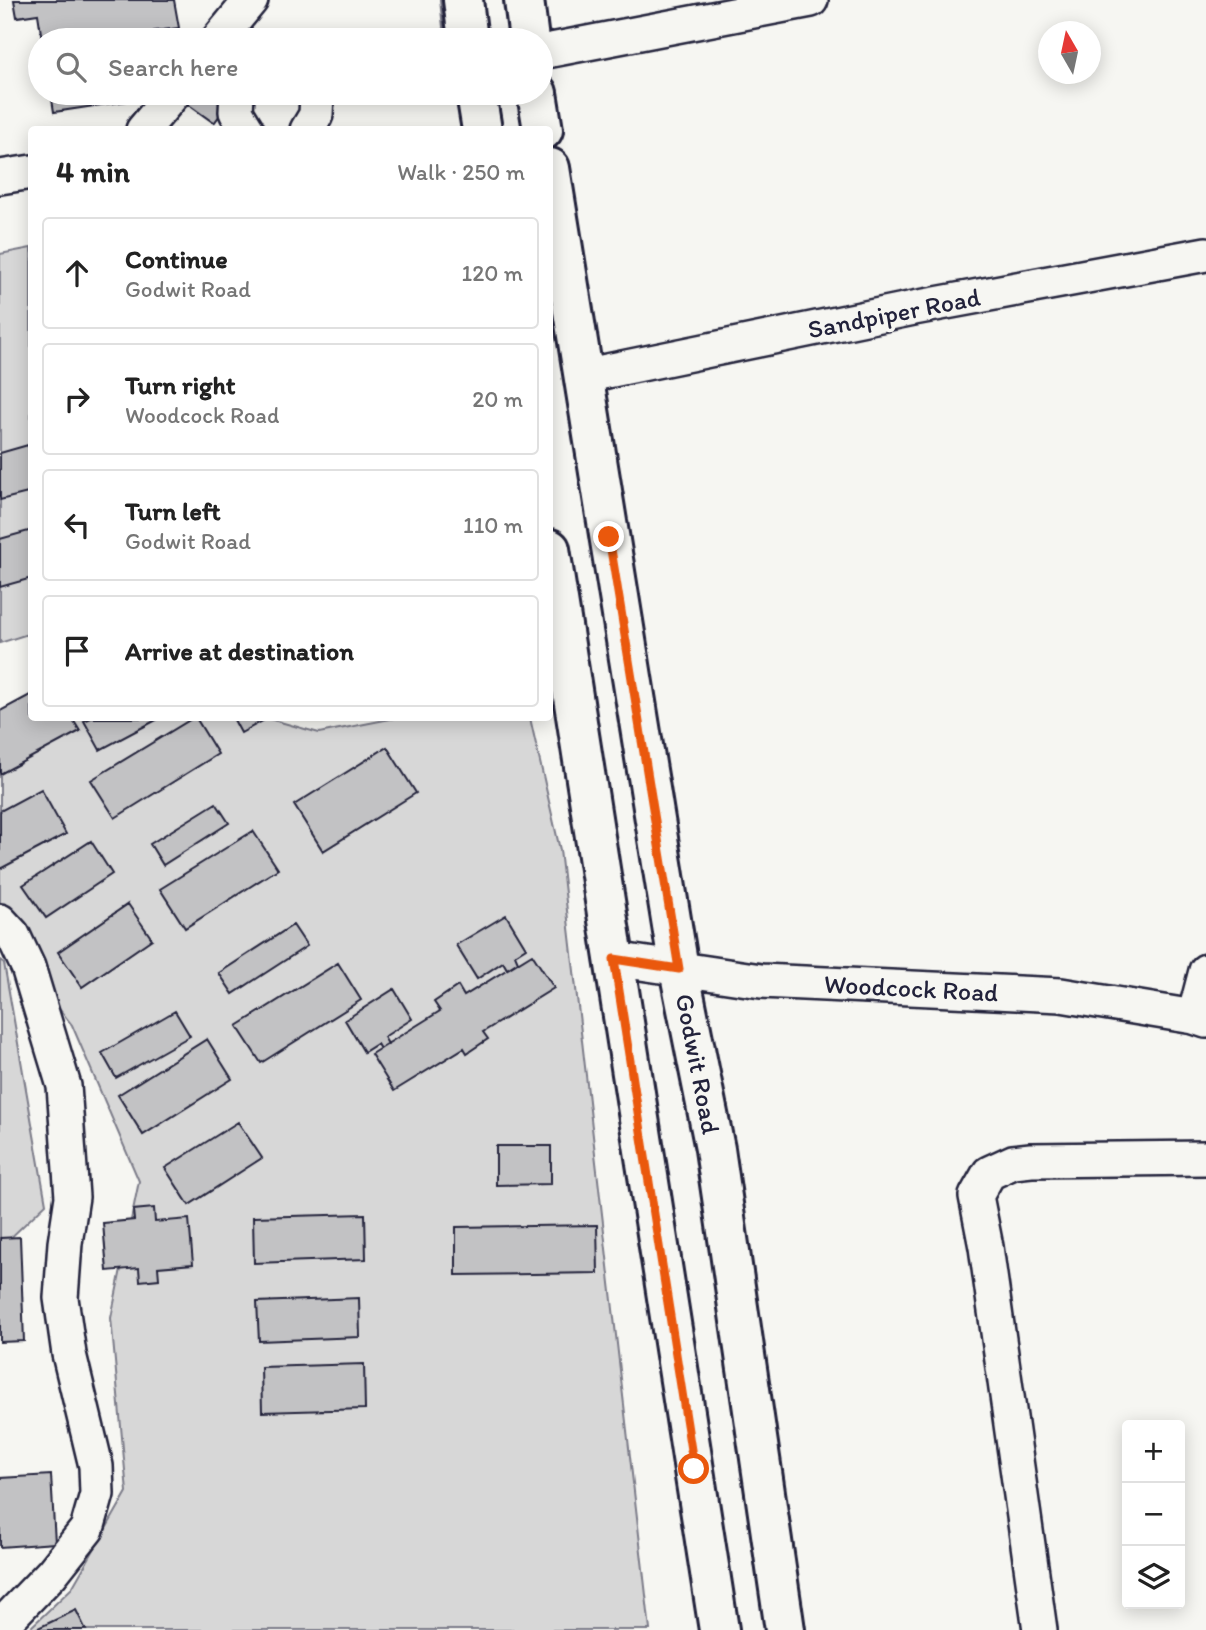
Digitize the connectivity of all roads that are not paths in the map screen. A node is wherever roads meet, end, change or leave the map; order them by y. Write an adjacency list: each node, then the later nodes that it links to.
1 (251, 0): 5 (street)
2 (463, 0): 6 (main road)
3 (523, 0): 7 (main road)
4 (811, 0): 8 (street)
5 (228, 28)
6 (466, 28)
7 (527, 28)
8 (553, 50)
9 (164, 105): 13 (street)
10 (316, 105): 14 (street)
11 (478, 105): 15 (main road)
12 (539, 105): 16 (main road)
13 (147, 126)
14 (310, 126)
15 (481, 126)
16 (542, 126)
17 (28, 173): 18 (street)
18 (0, 177)
19 (553, 187): 21 (main road, Godwit Road)
20 (1206, 254): 21 (street, Sandpiper Road)
21 (583, 376): 25 (main road, Godwit Road)
22 (553, 568): 24 (main road)
23 (0, 921): 29 (street)
24 (614, 959): 25 (street, Woodcock Road); 30 (main road)
25 (679, 969): 27 (street, Woodcock Road); 31 (main road, Godwit Road)
26 (1206, 971): 27 (street)
27 (1200, 1019)
28 (1206, 1158): 32 (street)
29 (0, 1627)
30 (719, 1630)
31 (785, 1630)
32 (1040, 1630)

